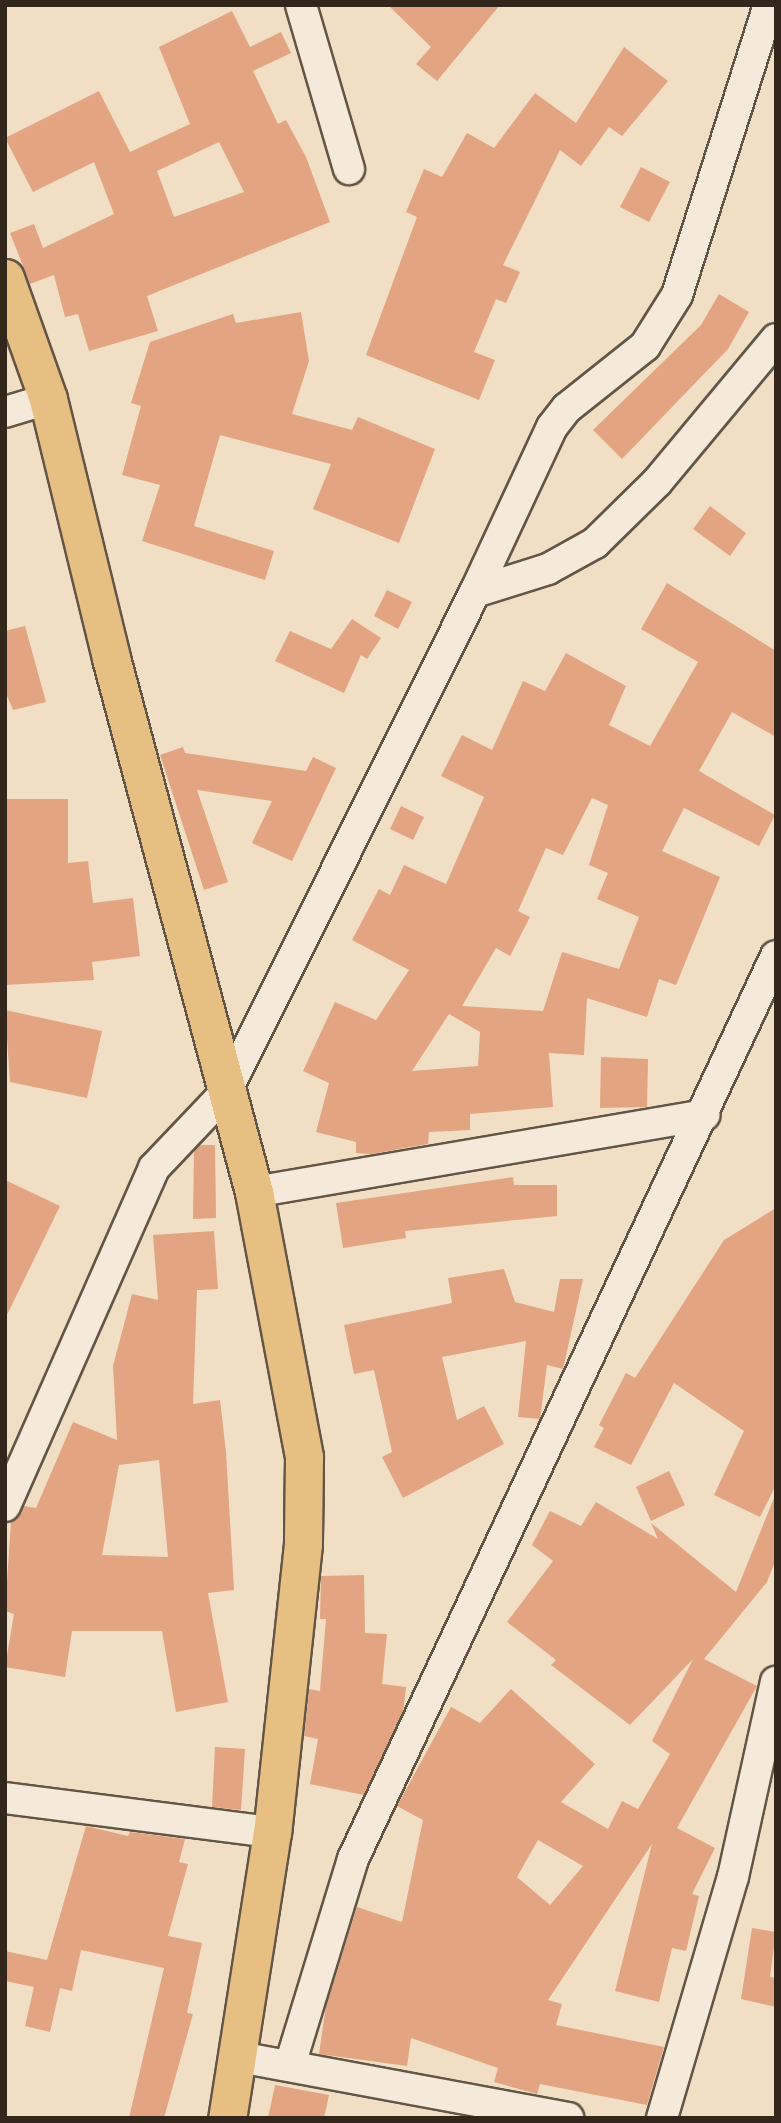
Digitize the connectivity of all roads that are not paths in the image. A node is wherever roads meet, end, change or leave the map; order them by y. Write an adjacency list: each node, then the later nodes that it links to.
1 (300, 5): 3 (street)
2 (769, 5): 8 (street)
3 (349, 169)
4 (5, 278): 6 (main road)
5 (776, 339): 8 (street)
6 (48, 399): 7 (street); 10 (main road)
7 (5, 412)
8 (475, 592): 10 (street)
9 (776, 956): 11 (street)
10 (226, 1092): 12 (main road); 13 (street)
11 (704, 1115): 12 (street); 18 (street)
12 (254, 1192): 16 (main road)
13 (5, 1506)
14 (776, 1682): 21 (street)
15 (5, 1798): 16 (street)
16 (272, 1832): 17 (main road)
17 (239, 2057): 18 (street); 19 (main road)
18 (290, 2065): 20 (street)
19 (227, 2118)
20 (568, 2118)
21 (662, 2118)

